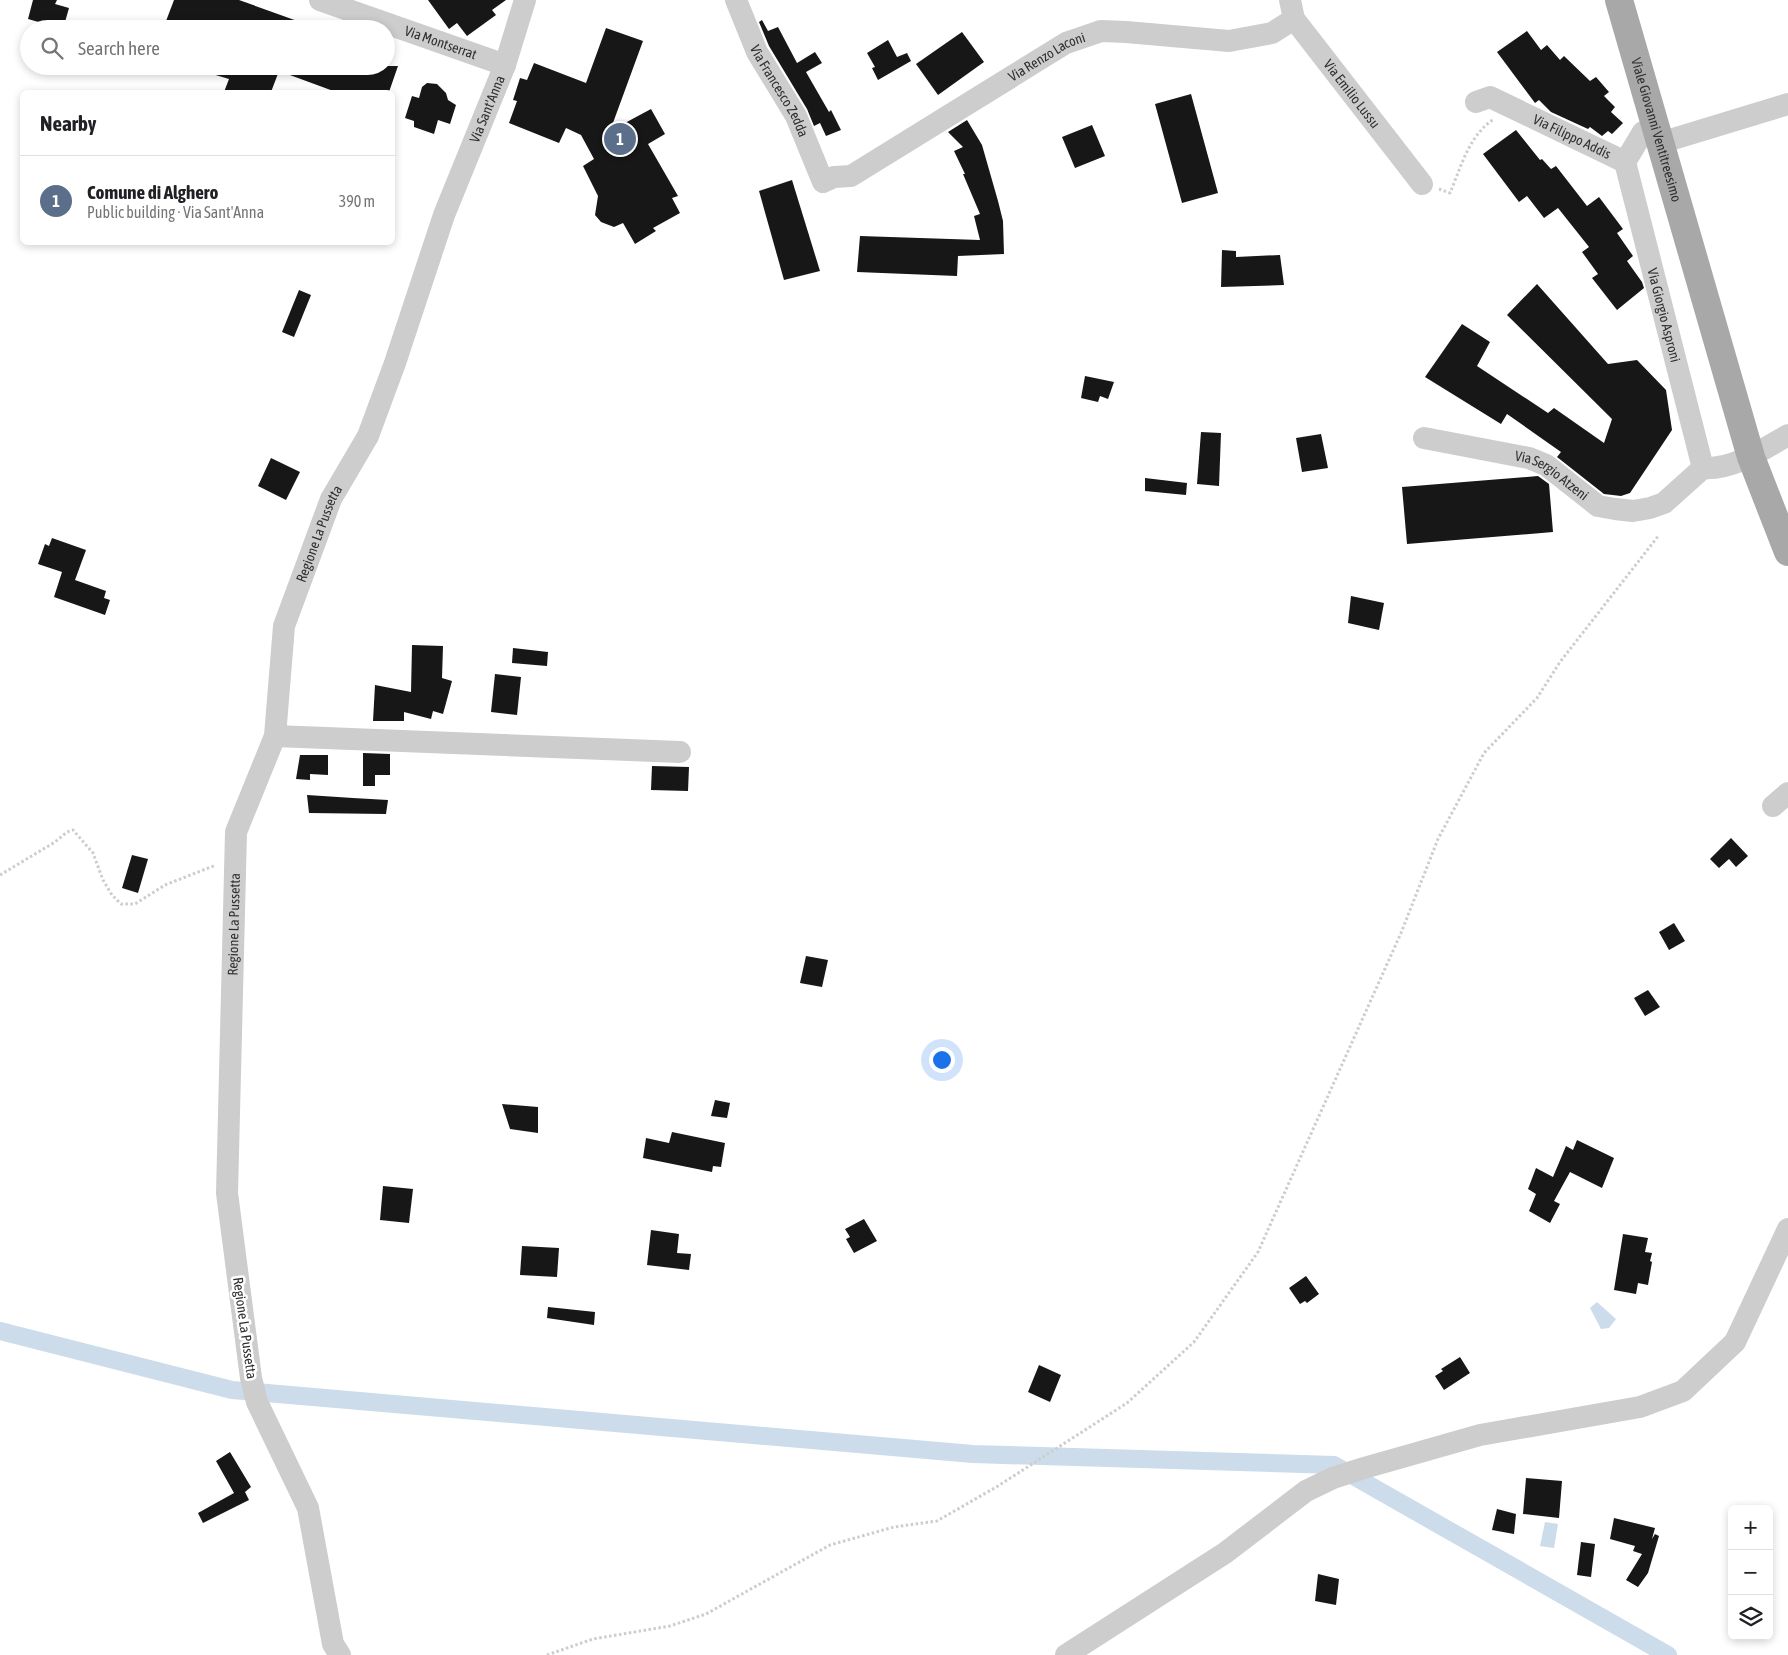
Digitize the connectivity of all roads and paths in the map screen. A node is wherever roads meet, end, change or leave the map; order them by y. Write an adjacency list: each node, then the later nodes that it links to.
1 (320, 0): 6 (street, Via Montserrat)
2 (525, 0): 8 (street, Via Sant'Anna)
3 (736, 0): 14 (street, Via Francesco Zedda)
4 (1618, 0): 12 (main road, Viale Giovanni Ventitreesimo)
5 (1292, 9): 14 (street, Via Renzo Laconi); 15 (street, Via Emilio Lussu)
6 (377, 20)
7 (395, 26): 8 (street, Via Montserrat)
8 (505, 65): 16 (street, Via Sant'Anna)
9 (1476, 102): 11 (street, Via Filippo Addis)
10 (1788, 104): 12 (street)
11 (1514, 108): 13 (street, Via Filippo Addis); 15 (path)
12 (1658, 134): 13 (street, Via Filippo Addis); 19 (main road, Viale Giovanni Ventitreesimo)
13 (1625, 162): 20 (street, Via Giorgio Asproni)
14 (823, 182)
15 (1422, 184)
16 (444, 215): 23 (street, Regione La Pussetta)
17 (1788, 436): 19 (street)
18 (1424, 438): 20 (street, Via Sergio Atzeni)
19 (1751, 457): 20 (street); 22 (main road, Viale Giovanni Ventitreesimo)
20 (1703, 468)
21 (1658, 535): 29 (path)
22 (1788, 552)
23 (275, 736): 24 (street); 25 (street, Regione La Pussetta)
24 (680, 752)
25 (236, 857): 26 (path); 28 (street, Regione La Pussetta)
26 (0, 875)
27 (1788, 1228): 30 (street)
28 (340, 1655)
29 (547, 1655)
30 (1066, 1655)

